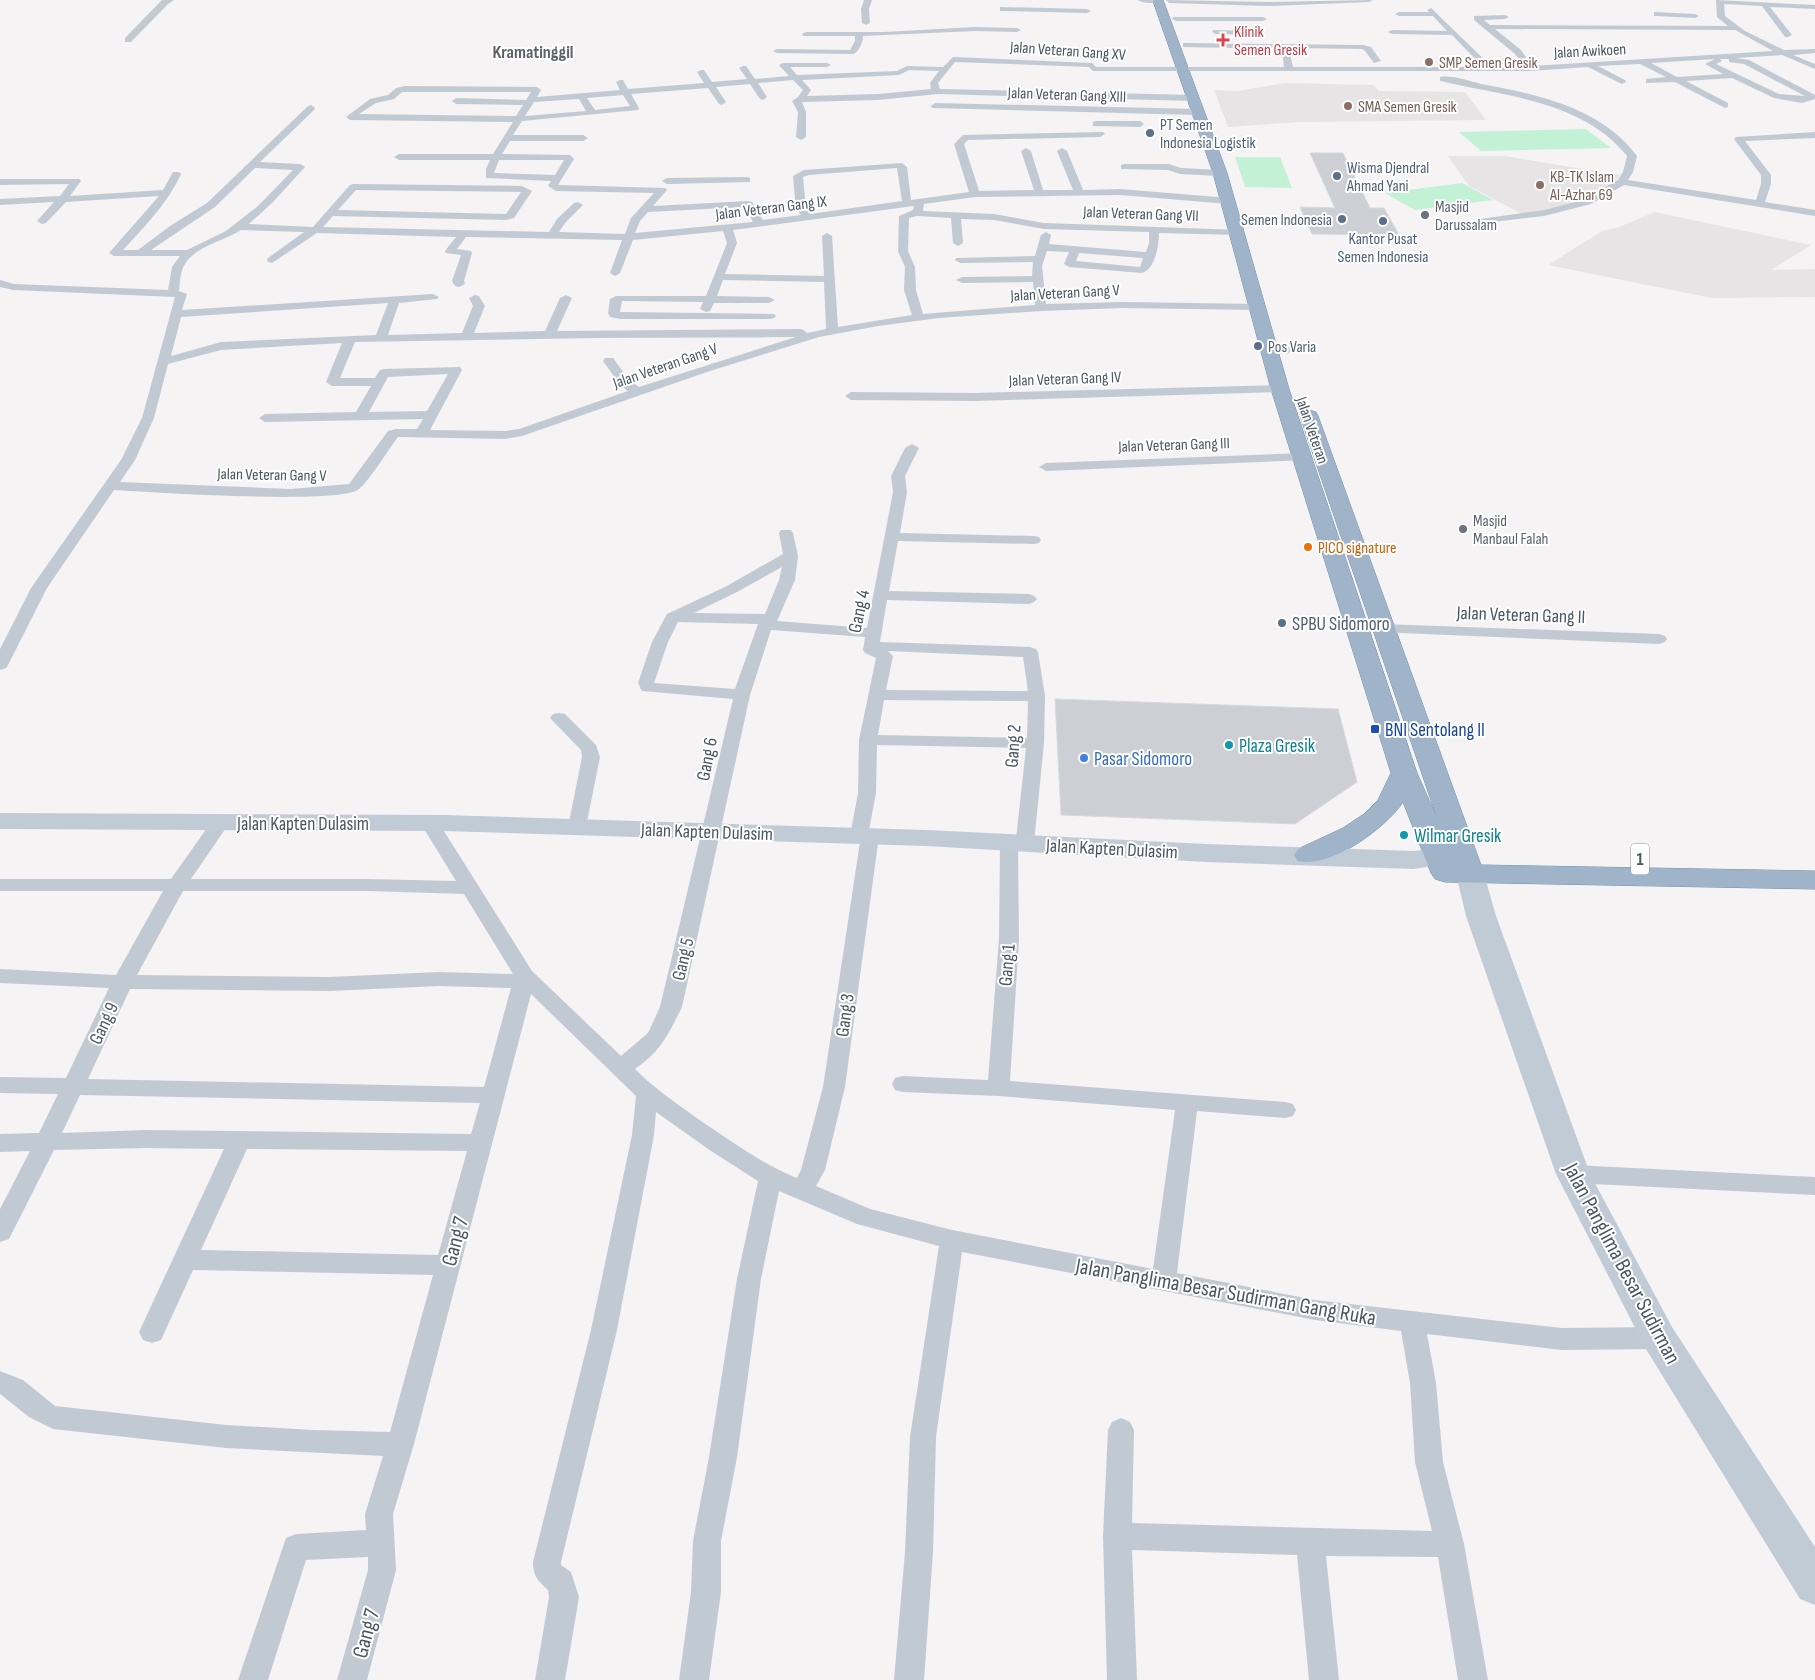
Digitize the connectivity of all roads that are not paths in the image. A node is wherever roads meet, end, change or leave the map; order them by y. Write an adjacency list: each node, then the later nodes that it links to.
1 (170, 0): 35 (street)
2 (868, 0): 23 (street)
3 (1005, 0): 12 (street)
4 (1142, 0): 5 (street)
5 (1158, 0): 57 (highway, Jalan Veteran)
6 (1168, 0): 7 (street); 20 (highway, Jalan Veteran)
7 (1369, 0)
8 (1790, 0): 11 (street)
9 (1721, 1): 10 (street); 19 (street)
10 (1764, 4): 11 (street); 33 (street)
11 (1812, 7)
12 (1003, 9): 13 (street); 27 (street)
13 (1087, 11)
14 (1400, 14): 24 (street)
15 (1657, 14): 16 (street)
16 (1702, 16)
17 (1712, 16): 19 (street)
18 (1518, 17): 25 (street)
19 (1721, 17): 26 (street)
20 (1176, 19): 21 (street); 38 (highway, Jalan Veteran)
21 (1263, 19)
22 (1397, 22): 24 (street)
23 (866, 23)
24 (1444, 23): 30 (street)
25 (1487, 27): 26 (street); 52 (street)
26 (1737, 28): 43 (street)
27 (1017, 30): 34 (street); 37 (street)
28 (1203, 31): 31 (street)
29 (1392, 32): 30 (street)
30 (1454, 32): 53 (street)
31 (1256, 33)
32 (806, 34): 34 (street)
33 (1788, 35)
34 (859, 37): 36 (street); 40 (street)
35 (128, 40)
36 (800, 40)
37 (1017, 42)
38 (1186, 45): 39 (street); 57 (highway, Jalan Veteran)
39 (1287, 47): 46 (street); 55 (street)
40 (777, 51)
41 (1015, 51): 45 (street)
42 (1815, 51): 43 (street, Jalan Awikoen)
43 (1782, 52): 44 (street, Jalan Awikoen); 49 (street)
44 (1715, 59): 47 (street, Jalan Awikoen); 63 (street); 65 (street)
45 (1012, 61): 51 (street, Jalan Veteran Gang XV); 57 (street, Jalan Veteran Gang XV)
46 (1377, 61)
47 (1642, 62): 48 (street, Jalan Awikoen); 69 (street)
48 (1590, 65): 52 (street, Jalan Awikoen); 72 (street)
49 (1815, 67)
50 (743, 68): 71 (street)
51 (944, 68): 61 (street); 79 (street)
52 (1530, 68): 53 (street, Jalan Awikoen)
53 (1490, 69): 56 (street, Jalan Awikoen)
54 (1247, 70): 55 (street, Jalan Awikoen); 57 (street, Jalan Veteran Gang XV)
55 (1289, 70): 56 (street, Jalan Awikoen)
56 (1392, 70): 115 (street)
57 (1191, 71): 91 (highway, Jalan Veteran); 155 (highway, Jalan Veteran)
58 (1815, 71): 60 (street)
59 (701, 72): 74 (street)
60 (1806, 72)
61 (899, 73): 64 (street); 73 (street)
62 (1787, 73): 63 (street)
63 (1769, 74): 84 (street)
64 (816, 76): 67 (street); 67 (street)
65 (1734, 76): 69 (street); 84 (street)
66 (662, 77): 75 (street)
67 (796, 78): 71 (street); 77 (street)
68 (614, 80): 78 (street)
69 (1676, 80): 70 (street); 88 (street)
70 (1649, 81)
71 (753, 82): 74 (street); 82 (street)
72 (1622, 82)
73 (890, 84)
74 (711, 85): 75 (street); 87 (street)
75 (668, 88): 78 (street); 81 (street)
76 (817, 88): 77 (street)
77 (807, 90): 83 (street)
78 (627, 91): 80 (street); 92 (street)
79 (938, 92): 83 (street); 91 (street)
80 (581, 95): 86 (street); 92 (street)
81 (673, 96)
82 (763, 98)
83 (801, 99): 100 (street)
84 (1811, 100)
85 (456, 101): 86 (street)
86 (530, 101): 93 (street); 93 (street)
87 (722, 102)
88 (1725, 105)
89 (935, 106): 91 (street, Jalan Veteran Gang XIII)
90 (311, 108): 107 (street)
91 (1197, 110): 94 (street); 109 (highway, Jalan Veteran)
92 (592, 113): 93 (street)
93 (519, 119): 97 (street)
94 (1165, 120)
95 (1096, 124): 96 (street)
96 (1146, 124)
97 (508, 133): 105 (street); 106 (street)
98 (1100, 134): 119 (street)
99 (1811, 135): 101 (street); 124 (street)
100 (801, 137)
101 (1815, 144)
102 (1026, 151): 116 (street)
103 (1062, 151): 117 (street)
104 (399, 157): 105 (street)
105 (496, 157): 106 (street); 111 (street)
106 (567, 157): 111 (street)
107 (252, 165): 137 (street); 149 (street)
108 (1124, 166): 109 (street)
109 (1220, 173): 121 (highway, Jalan Veteran)
110 (176, 174): 118 (street)
111 (558, 178): 113 (street)
112 (747, 180): 113 (street)
113 (667, 181): 127 (street)
114 (0, 182): 120 (street)
115 (1622, 182): 124 (street); 134 (street)
116 (1039, 192): 117 (street, Jalan Veteran Gang IX); 119 (street, Jalan Veteran Gang IX)
117 (1079, 192): 121 (street, Jalan Veteran Gang IX)
118 (167, 193): 120 (street); 149 (street)
119 (975, 194): 126 (street, Jalan Veteran Gang IX)
120 (63, 199): 122 (street); 133 (street)
121 (1229, 201): 141 (highway, Jalan Veteran)
122 (0, 202)
123 (907, 204): 126 (street, Jalan Veteran Gang IX); 132 (street, Jalan Veteran Gang IX); 132 (street)
124 (1759, 204): 129 (street)
125 (578, 205): 143 (street)
126 (919, 207): 130 (street, Jalan Veteran Gang VII); 174 (street)
127 (646, 209): 135 (street); 145 (street)
128 (331, 213): 131 (street); 131 (street); 139 (street)
129 (1815, 213)
130 (956, 215): 136 (street, Jalan Veteran Gang VII); 146 (street)
131 (483, 216): 142 (street)
132 (808, 218): 135 (street, Jalan Veteran Gang IX)
133 (42, 221)
134 (1480, 222)
135 (760, 224): 138 (street, Jalan Veteran Gang IX)
136 (1044, 226): 140 (street, Jalan Veteran Gang VII); 147 (street)
137 (238, 227): 139 (street); 150 (street)
138 (726, 228): 145 (street, Jalan Veteran Gang IX); 157 (street)
139 (316, 229): 142 (street, Jalan Veteran Gang IX); 153 (street)
140 (1154, 229): 141 (street, Jalan Veteran Gang VII); 151 (street)
141 (1237, 232): 175 (highway, Jalan Veteran)
142 (467, 234): 143 (street, Jalan Veteran Gang IX); 162 (street)
143 (552, 235): 145 (street, Jalan Veteran Gang IX)
144 (827, 236): 159 (street)
145 (629, 237): 156 (street)
146 (958, 243)
147 (1042, 247): 148 (street); 152 (street)
148 (1075, 250): 151 (street); 151 (street)
149 (140, 253): 150 (street)
150 (191, 253): 163 (street)
151 (1149, 255)
152 (1038, 259): 154 (street); 158 (street)
153 (272, 260)
154 (960, 260)
155 (1260, 265)
156 (616, 273)
157 (718, 277): 159 (street); 168 (street)
158 (1038, 278): 160 (street); 170 (street)
159 (829, 279): 176 (street)
160 (962, 280)
161 (0, 283): 163 (street)
162 (459, 284)
163 (173, 293): 171 (street)
164 (433, 297): 167 (street)
165 (475, 298): 180 (street)
166 (566, 298): 179 (street)
167 (395, 299): 171 (street); 181 (street)
168 (710, 299): 169 (street); 172 (street); 172 (street)
169 (769, 300)
170 (1042, 308): 174 (street, Jalan Veteran Gang V); 175 (street, Jalan Veteran Gang V)
171 (175, 314): 184 (street)
172 (703, 316): 173 (street); 177 (street)
173 (770, 316)
174 (918, 317): 176 (street, Jalan Veteran Gang V)
175 (1271, 331): 186 (highway, Jalan Veteran); 205 (highway, Jalan Veteran)
176 (832, 332): 178 (street, Jalan Veteran Gang V)
177 (697, 333): 178 (street); 179 (street)
178 (817, 334): 187 (street, Jalan Veteran Gang V)
179 (549, 335): 180 (street)
180 (466, 337): 181 (street)
181 (380, 338): 182 (street)
182 (350, 339): 184 (street); 185 (street)
183 (610, 361): 187 (street)
184 (162, 362): 196 (street)
185 (379, 382): 189 (street); 190 (street)
186 (1280, 389): 188 (street, Jalan Veteran Gang IV); 194 (highway, Jalan Veteran)
187 (637, 391): 192 (street, Jalan Veteran Gang V)
188 (851, 396)
189 (361, 415): 190 (street); 191 (street)
190 (433, 415): 192 (street)
191 (265, 418)
192 (422, 433): 196 (street, Jalan Veteran Gang V)
193 (912, 448): 198 (street, Gang 4)
194 (1302, 457): 195 (street, Jalan Veteran Gang III); 216 (highway, Jalan Veteran)
195 (1046, 467)
196 (111, 486): 209 (street)
197 (786, 533): 200 (street)
198 (893, 537): 199 (street); 201 (street, Gang 4)
199 (1034, 540)
200 (791, 556): 203 (street); 204 (street, Gang 6)
201 (882, 595): 202 (street); 206 (street, Gang 4)
202 (1029, 599)
203 (673, 617): 204 (street); 210 (street)
204 (768, 622): 206 (street); 210 (street, Gang 6)
205 (1382, 629): 207 (street, Jalan Veteran Gang II); 226 (highway, Jalan Veteran)
206 (872, 639): 208 (street); 211 (street, Gang 4)
207 (1659, 639)
208 (1030, 652): 212 (street, Gang 2)
209 (0, 665)
210 (742, 695): 221 (street, Gang 6)
211 (877, 696): 212 (street); 214 (street, Gang 4)
212 (1037, 696): 215 (street, Gang 2)
213 (559, 718): 220 (street)
214 (868, 740): 215 (street); 222 (street, Gang 4)
215 (1035, 743): 223 (street, Gang 2)
216 (1404, 773): 224 (highway); 226 (highway, Jalan Veteran)
217 (0, 821): 218 (main road, Jalan Kapten Dulasim)
218 (221, 822): 219 (main road, Jalan Kapten Dulasim); 229 (street, Gang 9)
219 (430, 824): 220 (main road, Jalan Kapten Dulasim); 230 (street)
220 (577, 827): 221 (main road, Jalan Kapten Dulasim)
221 (712, 831): 222 (main road, Jalan Kapten Dulasim); 234 (street, Gang 5)
222 (864, 836): 223 (main road, Jalan Kapten Dulasim); 250 (street, Gang 3)
223 (1017, 843): 224 (main road, Jalan Kapten Dulasim); 238 (street, Gang 1)
224 (1308, 855): 226 (main road, Jalan Kapten Dulasim)
225 (1815, 862): 226 (highway, 1)
226 (1447, 864): 227 (highway, 1); 247 (main road, Jalan Panglima Besar Sudirman)
227 (1815, 880)
228 (0, 885): 229 (street)
229 (176, 886): 230 (street); 233 (street, Gang 9)
230 (470, 888): 232 (street)
231 (0, 976): 233 (street)
232 (524, 978): 233 (street); 234 (street); 240 (street, Gang 7)
233 (123, 980): 237 (street, Gang 9)
234 (620, 1068): 239 (street)
235 (903, 1084): 238 (street)
236 (0, 1085): 237 (street)
237 (72, 1088): 240 (street); 244 (street, Gang 9)
238 (998, 1088): 241 (street)
239 (647, 1094): 248 (street); 269 (street)
240 (493, 1095): 246 (street, Gang 7)
241 (1187, 1103): 242 (street); 255 (street)
242 (1285, 1110)
243 (239, 1140): 244 (street); 246 (street); 253 (street)
244 (47, 1141): 245 (street); 251 (street, Gang 9)
245 (0, 1143)
246 (480, 1144): 254 (street, Gang 7)
247 (1573, 1174): 249 (street); 257 (main road, Jalan Panglima Besar Sudirman)
248 (770, 1177): 250 (street, Jalan Panglima Besar Sudirman Gang Ruka); 270 (street)
249 (1815, 1186)
250 (802, 1190): 252 (street, Jalan Panglima Besar Sudirman Gang Ruka)
251 (0, 1232)
252 (952, 1240): 255 (street, Jalan Panglima Besar Sudirman Gang Ruka); 271 (street)
253 (185, 1260): 254 (street); 258 (street)
254 (448, 1265): 261 (street, Gang 7)
255 (1164, 1282): 256 (street, Jalan Panglima Besar Sudirman Gang Ruka)
256 (1412, 1323): 257 (street, Jalan Panglima Besar Sudirman Gang Ruka); 265 (street)
257 (1651, 1323): 266 (main road, Jalan Panglima Besar Sudirman)
258 (152, 1332)
259 (0, 1382): 261 (street)
260 (1121, 1430): 262 (street)
261 (400, 1444): 264 (street, Gang 7)
262 (1117, 1536): 263 (street); 272 (street)
263 (1310, 1542): 265 (street); 273 (street)
264 (381, 1543): 267 (street); 268 (street, Gang 7)
265 (1450, 1544): 274 (street)
266 (1815, 1585)
267 (253, 1680)
268 (352, 1680)
269 (550, 1680)
270 (694, 1680)
271 (909, 1680)
272 (1122, 1680)
273 (1324, 1680)
274 (1473, 1680)

